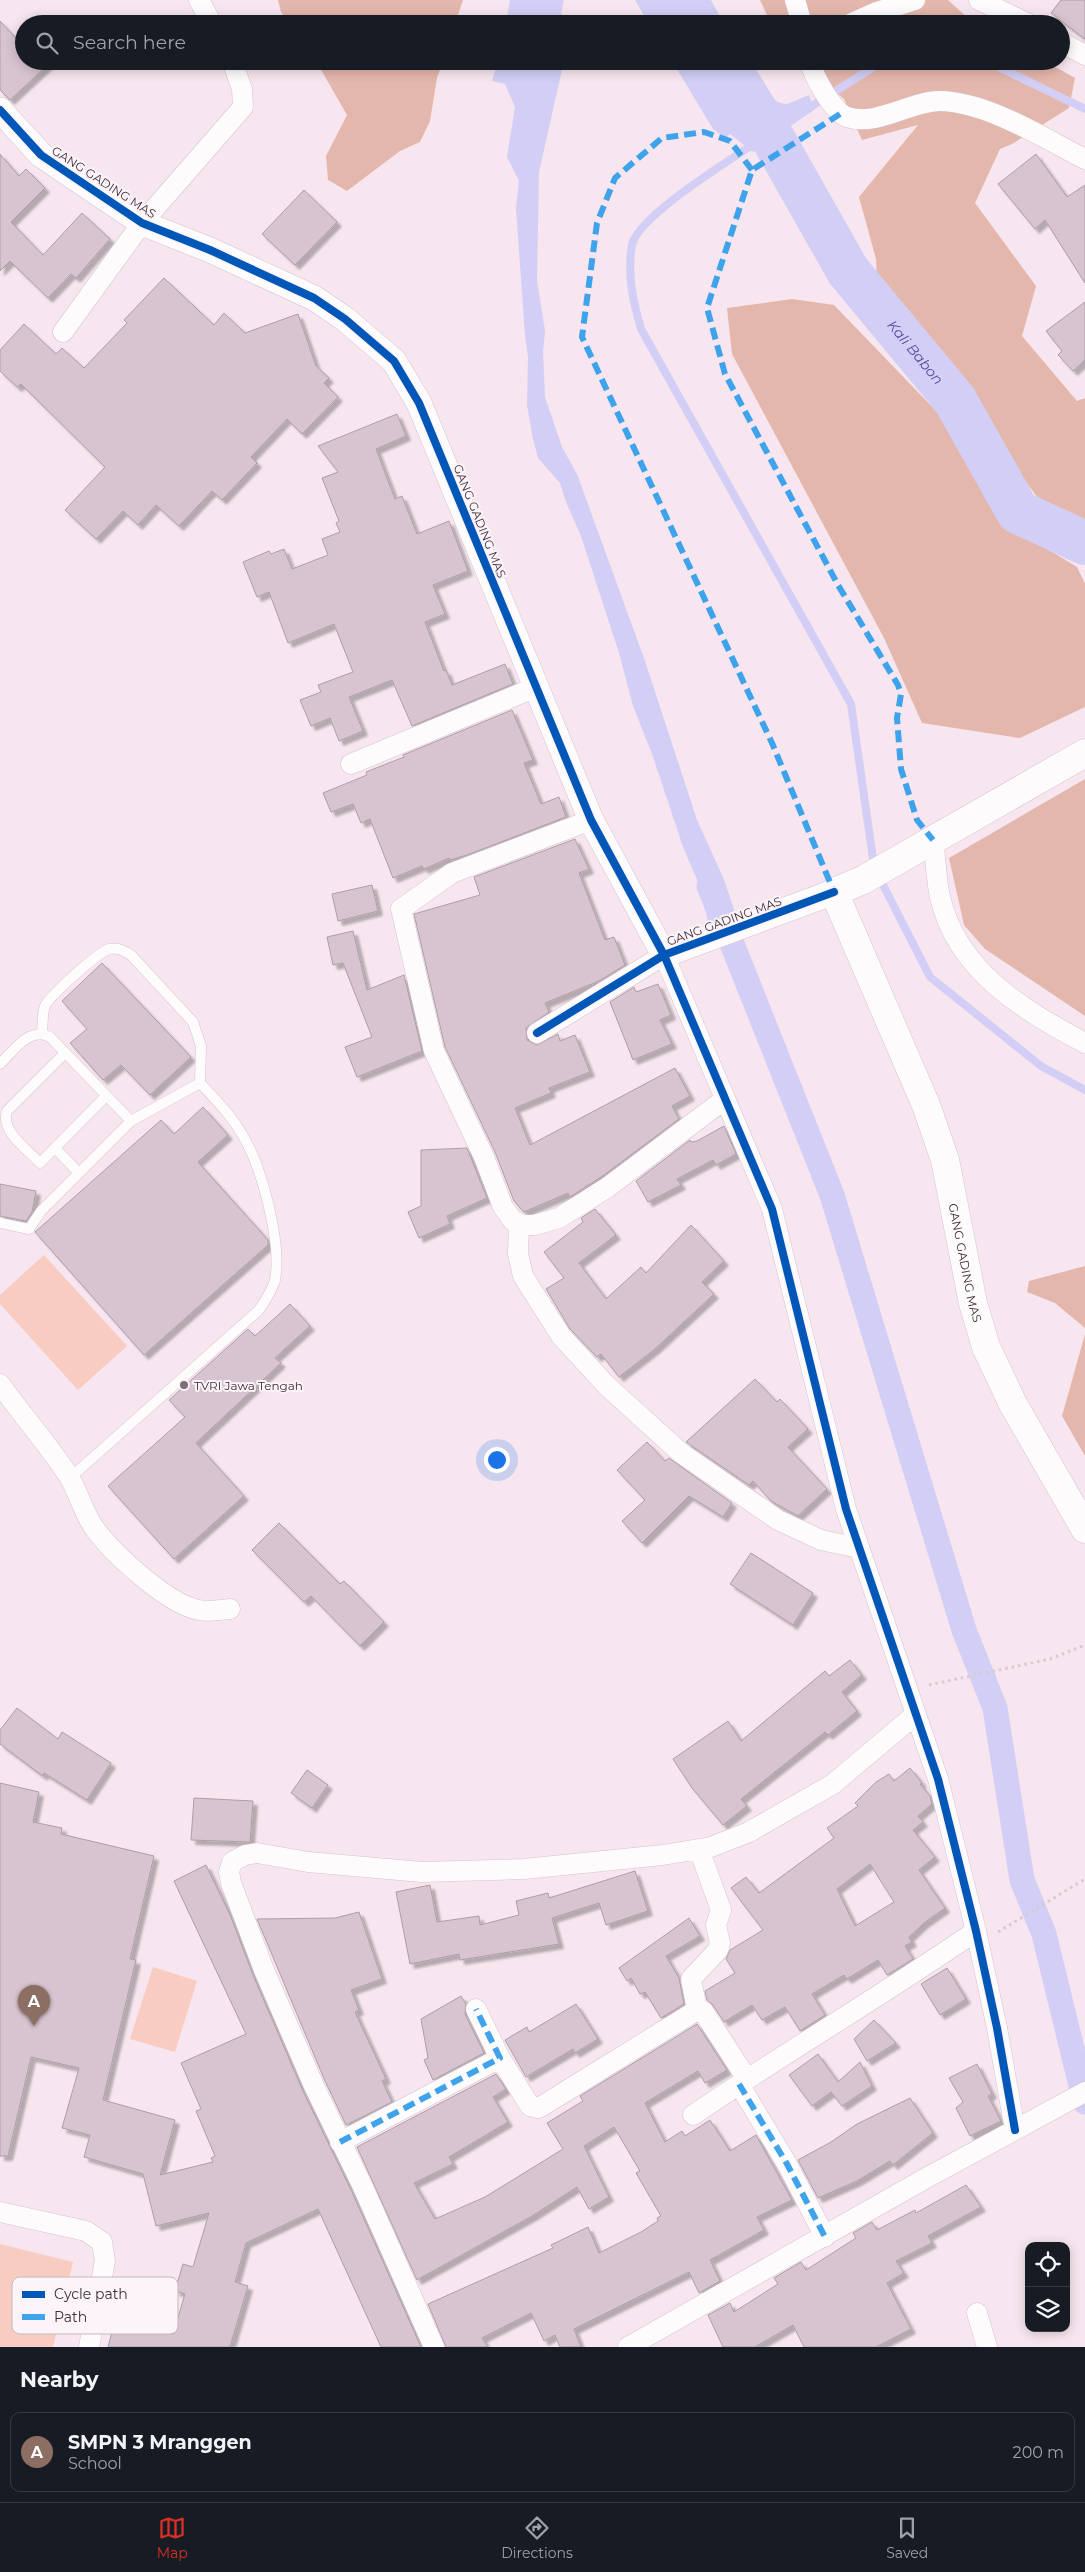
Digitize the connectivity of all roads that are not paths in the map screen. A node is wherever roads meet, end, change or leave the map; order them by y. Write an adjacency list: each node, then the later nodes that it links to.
1 (200, 0): 5 (street)
2 (795, 0): 6 (street)
3 (915, 0): 7 (street)
4 (991, 2): 8 (street)
5 (208, 15)
6 (799, 15)
7 (870, 15)
8 (1013, 15)
9 (1070, 47): 10 (street)
10 (1085, 55)
11 (235, 70): 15 (street)
12 (813, 70): 14 (street)
13 (0, 110): 15 (street, GANG GADING MAS)
14 (1085, 159)
15 (142, 223): 16 (street); 17 (street, GANG GADING MAS)
16 (63, 332)
17 (536, 687): 19 (street); 20 (street, GANG GADING MAS)
18 (1085, 753): 21 (main road)
19 (351, 764)
20 (591, 820): 23 (street, GANG GADING MAS); 36 (street)
21 (923, 847): 22 (main road); 26 (street)
22 (823, 896): 23 (street, GANG GADING MAS); 39 (main road, GANG GADING MAS)
23 (664, 955): 25 (street); 31 (street)
24 (42, 1033): 27 (lane); 28 (lane); 29 (lane)
25 (537, 1033)
26 (1085, 1043)
27 (65, 1052): 30 (lane); 33 (lane)
28 (0, 1064)
29 (200, 1083): 32 (lane); 38 (lane)
30 (106, 1096): 32 (lane); 33 (lane)
31 (725, 1099): 36 (street); 40 (street)
32 (131, 1121): 34 (lane)
33 (55, 1148): 34 (lane)
34 (78, 1172): 35 (lane)
35 (0, 1223)
36 (519, 1223): 40 (street)
37 (0, 1384): 38 (street)
38 (70, 1478): 41 (street)
39 (1085, 1528)
40 (859, 1548): 42 (street)
41 (230, 1609)
42 (916, 1714): 43 (street); 44 (street)
43 (699, 1849): 46 (street); 52 (street)
44 (976, 1931): 48 (street); 51 (street)
45 (476, 2009): 47 (street)
46 (697, 2010): 47 (street); 48 (street)
47 (500, 2058): 52 (street)
48 (743, 2081): 50 (street); 54 (street)
49 (1085, 2092): 51 (street)
50 (693, 2115)
51 (1015, 2130): 54 (street)
52 (340, 2142): 59 (street)
53 (0, 2212): 55 (street)
54 (824, 2237): 60 (street)
55 (102, 2277)
56 (977, 2313): 61 (street)
57 (91, 2334): 58 (street)
58 (89, 2347)
59 (434, 2347)
60 (628, 2347)
61 (987, 2347)

